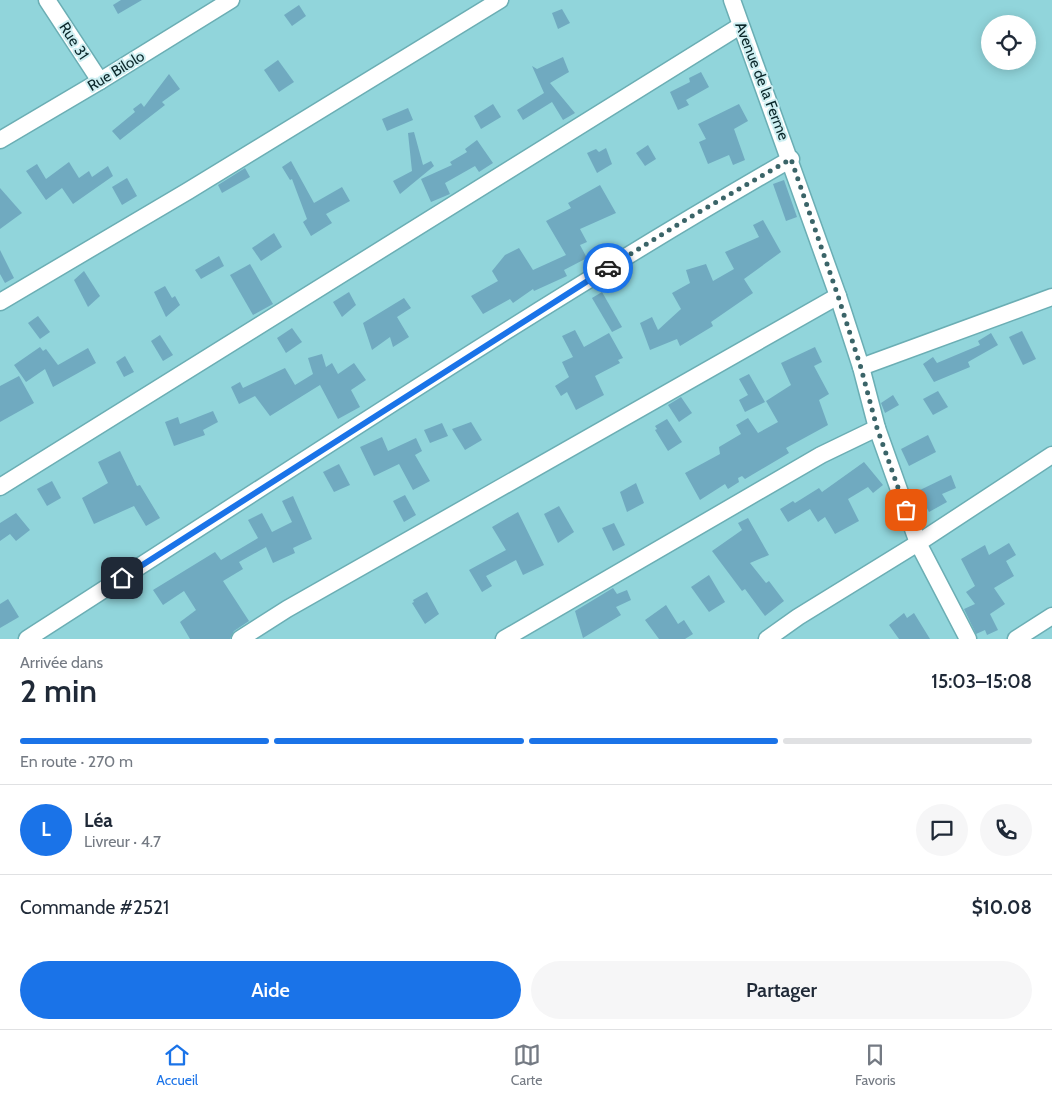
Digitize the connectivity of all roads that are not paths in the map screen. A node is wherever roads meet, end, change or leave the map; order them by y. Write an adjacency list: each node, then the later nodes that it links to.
1 (47, 0): 6 (street, Rue 31)
2 (500, 0): 11 (street)
3 (732, 0): 5 (street, Avenue de la Ferme)
4 (221, 2): 6 (street, Rue Bilolo)
5 (740, 26): 8 (street, Avenue de la Ferme); 15 (street)
6 (100, 81): 7 (street, Rue Bilolo)
7 (0, 140)
8 (791, 159): 9 (street, Avenue de la Ferme); 18 (street)
9 (838, 296): 12 (street, Avenue de la Ferme); 19 (street)
10 (1052, 297): 12 (street)
11 (0, 302)
12 (861, 368): 13 (street, Avenue de la Ferme)
13 (877, 428): 16 (street, Avenue de la Ferme); 20 (street)
14 (1052, 455): 16 (street)
15 (0, 486)
16 (918, 543): 21 (street); 22 (street, Avenue de la Ferme)
17 (1052, 616): 23 (street)
18 (27, 639)
19 (240, 639)
20 (504, 639)
21 (767, 639)
22 (968, 639)
23 (1016, 639)

